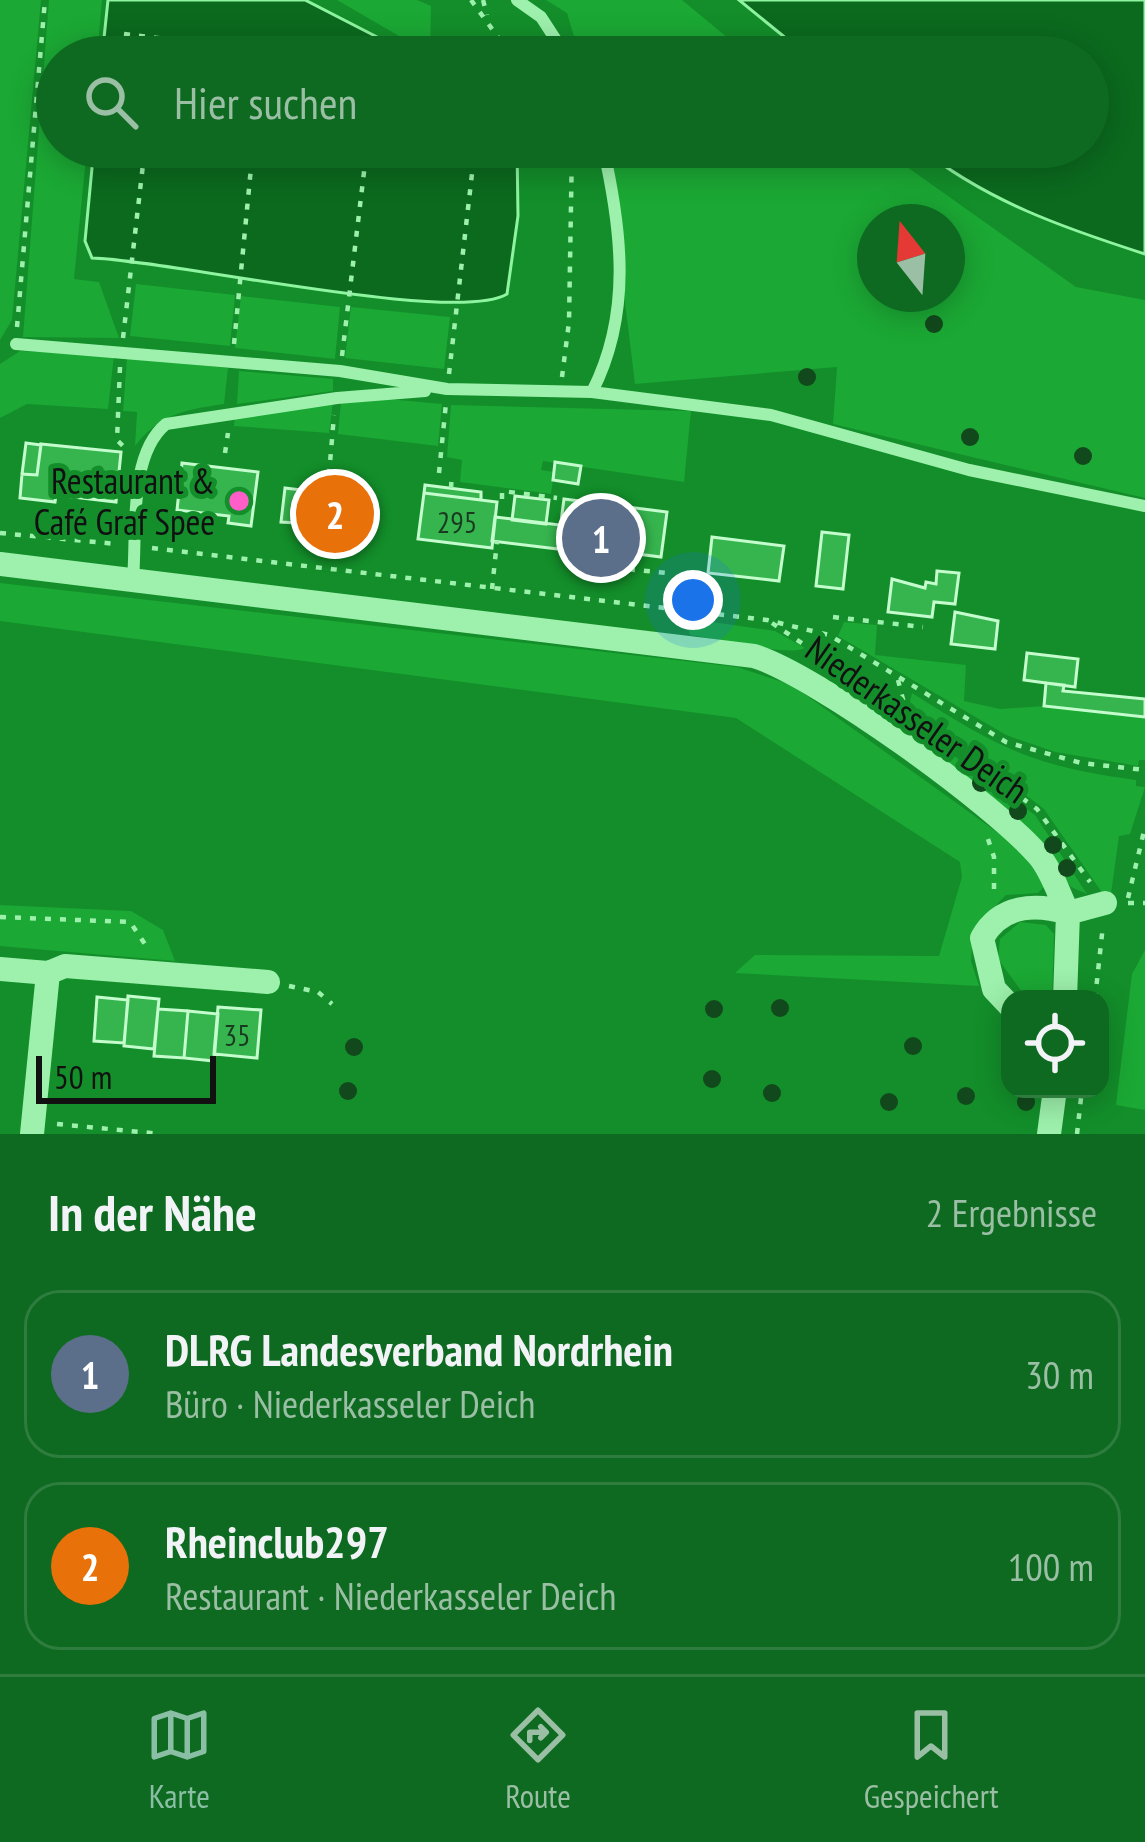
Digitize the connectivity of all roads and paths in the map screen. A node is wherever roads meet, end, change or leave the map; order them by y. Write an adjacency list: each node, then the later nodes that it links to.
1 (45, 0): 7 (path)
2 (472, 0): 5 (path)
3 (483, 0): 5 (path)
4 (517, 0): 10 (lane)
5 (487, 15): 9 (path)
6 (124, 34): 8 (path)
7 (42, 36)
8 (146, 36)
9 (498, 36)
10 (554, 36)
11 (36, 107): 19 (path)
12 (143, 168): 18 (path)
13 (251, 168): 20 (path)
14 (364, 168): 22 (path)
15 (473, 168): 23 (path)
16 (572, 168): 26 (path)
17 (607, 168): 25 (lane)
18 (123, 341)
19 (16, 344): 24 (lane)
20 (233, 352)
21 (121, 359): 31 (path)
22 (341, 359)
23 (450, 370)
24 (447, 389): 26 (lane); 31 (lane)
25 (592, 392): 26 (lane); 38 (lane)
26 (559, 394)
27 (335, 404): 34 (path)
28 (445, 406): 32 (path)
29 (228, 430): 30 (path)
30 (225, 453)
31 (142, 465): 41 (lane)
32 (439, 473)
33 (452, 474): 35 (path)
34 (328, 475)
35 (451, 488)
36 (557, 498): 37 (path)
37 (502, 499)
38 (1145, 506)
39 (0, 532): 41 (path)
40 (497, 542): 46 (path)
41 (136, 546): 45 (lane); 46 (path)
42 (574, 563): 44 (path)
43 (0, 564): 45 (street, Niederkasseler Deich)
44 (668, 573)
45 (134, 580): 55 (street, Niederkasseler Deich)
46 (492, 591): 49 (path)
47 (833, 617): 48 (path)
48 (922, 627)
49 (898, 679): 50 (path); 51 (path)
50 (907, 715)
51 (1145, 770)
52 (1145, 827): 54 (path)
53 (987, 838): 57 (path)
54 (1116, 903): 55 (street); 63 (path)
55 (1068, 913): 57 (street); 62 (street)
56 (0, 917): 60 (path)
57 (991, 922): 64 (street)
58 (0, 969): 59 (street)
59 (48, 973): 60 (street); 68 (street)
60 (154, 973): 61 (street)
61 (268, 982): 65 (path)
62 (1065, 990)
63 (1097, 990)
64 (1001, 996)
65 (332, 1004)
66 (1053, 1098): 70 (street)
67 (1081, 1098): 71 (path)
68 (33, 1128): 69 (path)
69 (161, 1134)
70 (1049, 1134)
71 (1077, 1134)

